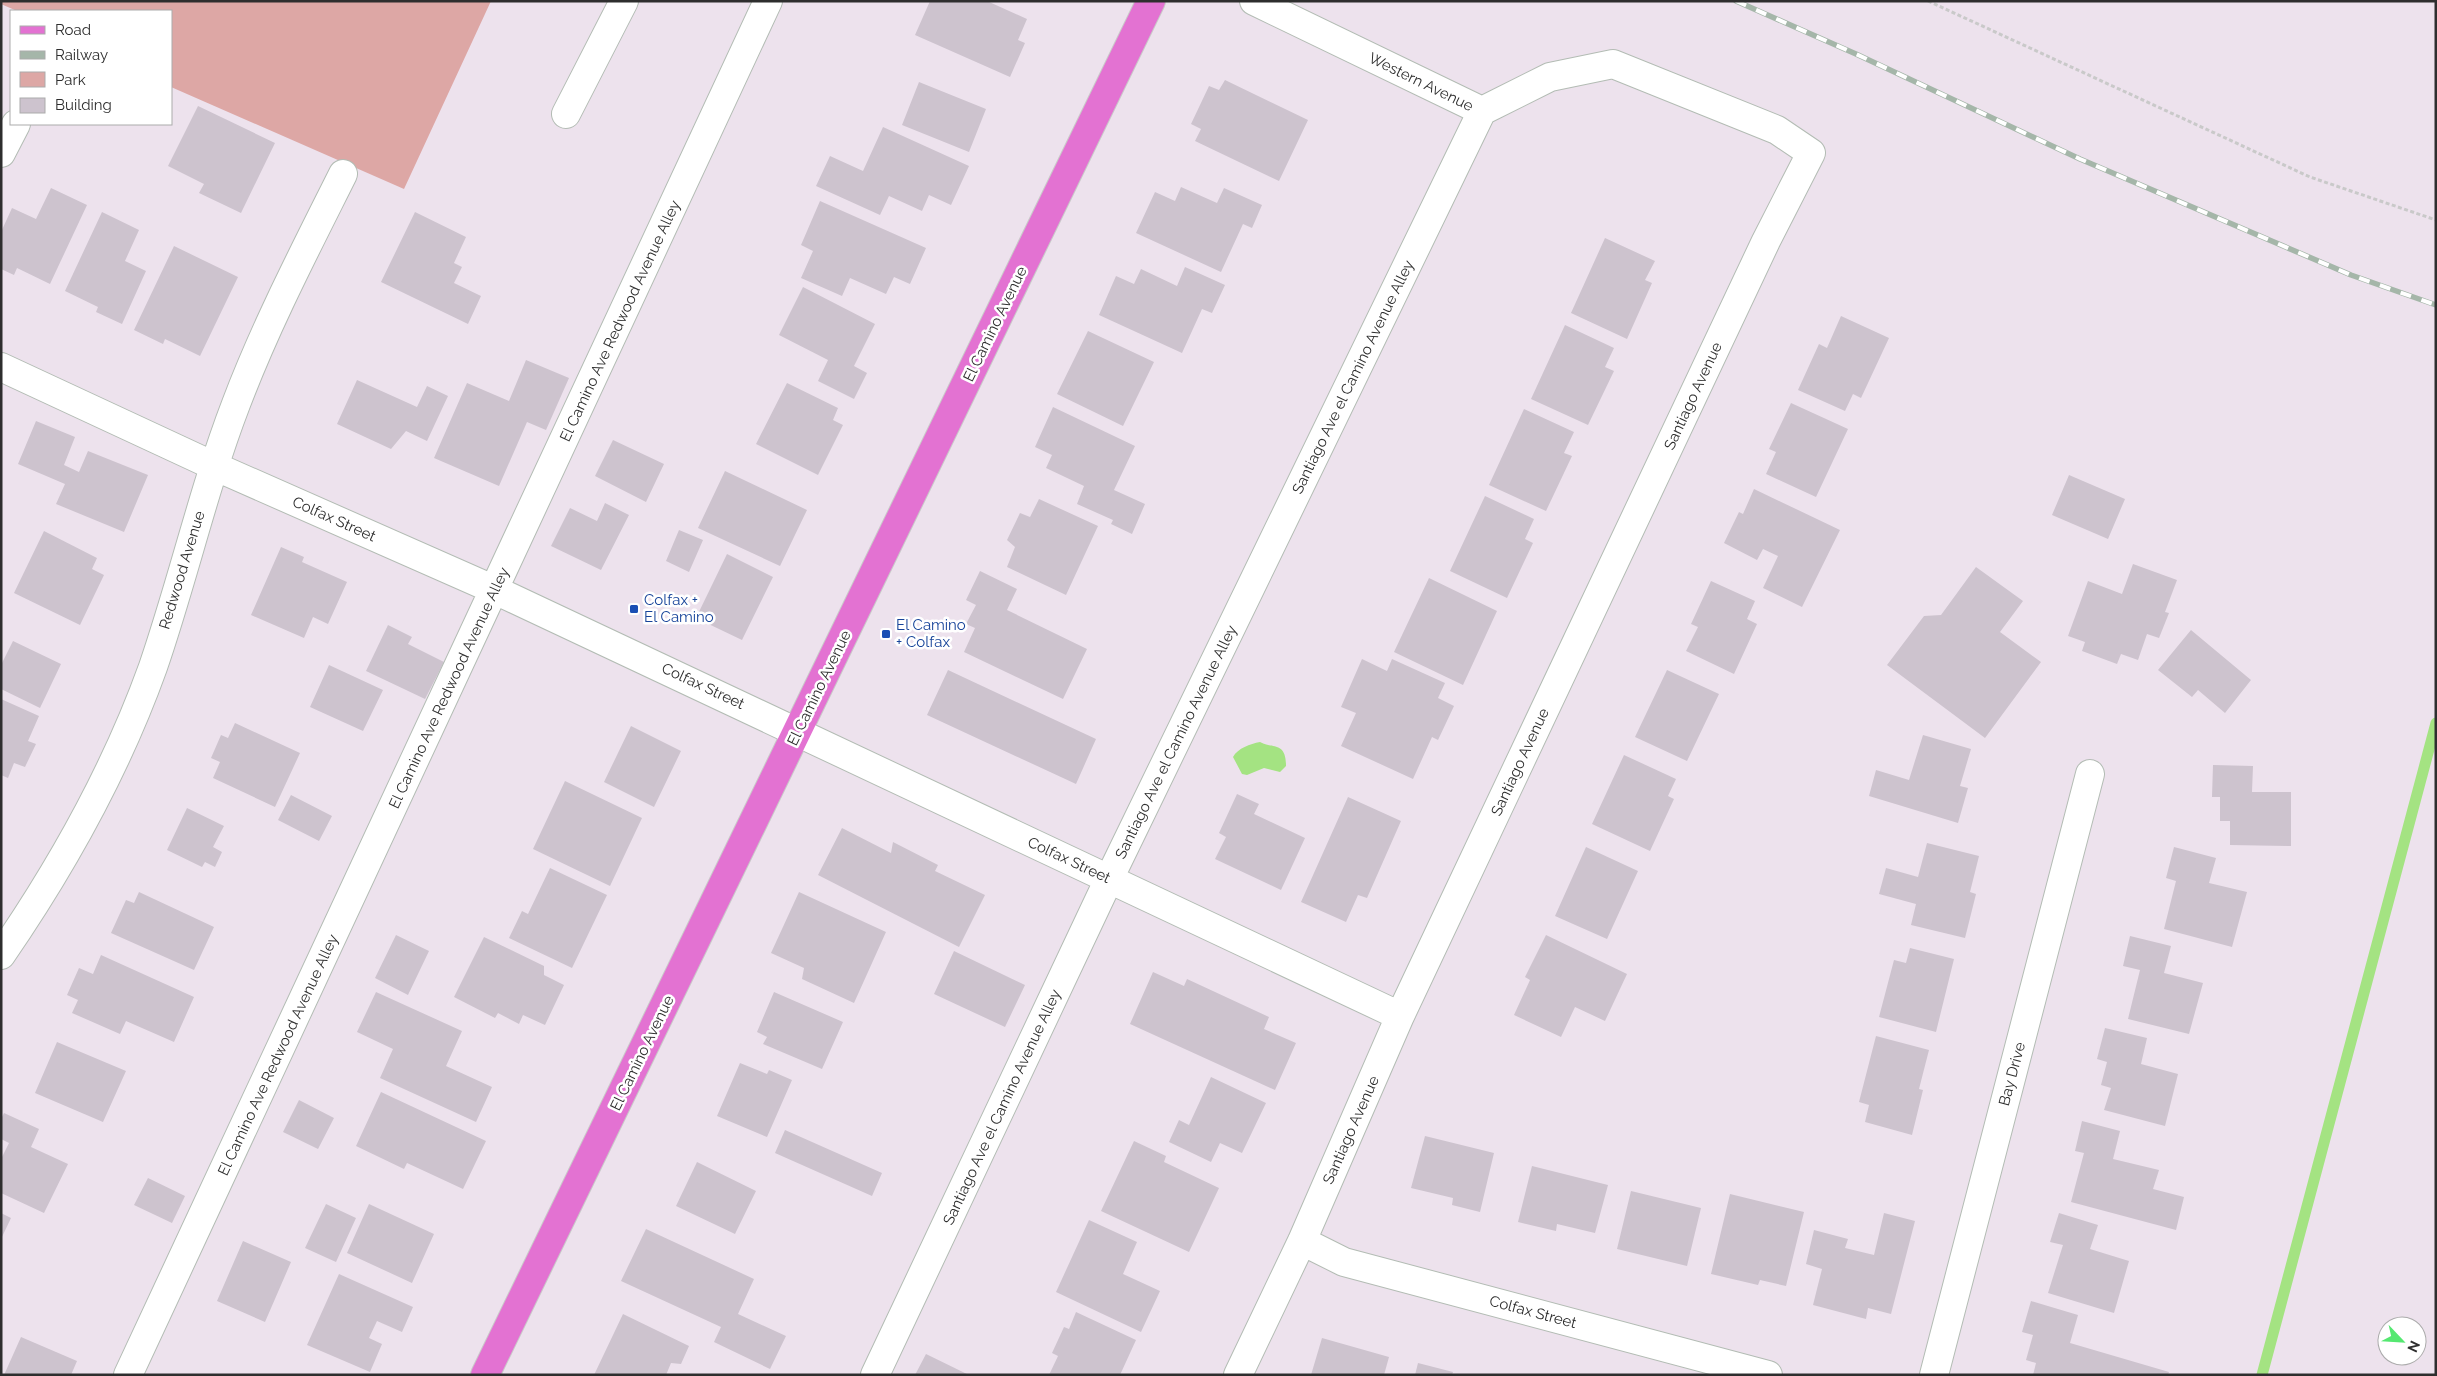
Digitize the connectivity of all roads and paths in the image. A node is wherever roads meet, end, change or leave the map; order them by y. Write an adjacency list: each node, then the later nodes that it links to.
1 (624, 1): 7 (street)
2 (768, 1): 15 (street, El Camino Ave Redwood Avenue Alley)
3 (1151, 1): 16 (main road, El Camino Avenue)
4 (1254, 1): 6 (street, Western Avenue)
5 (1928, 1): 12 (path)
6 (1482, 111): 10 (street, Western Avenue); 18 (street, Santiago Ave el Camino Avenue Alley)
7 (566, 114)
8 (15, 125): 9 (street)
9 (1, 153)
10 (1810, 154): 20 (street, Santiago Avenue)
11 (343, 174): 14 (street, Redwood Avenue)
12 (2436, 220)
13 (1, 367): 14 (street, Colfax Street)
14 (214, 466): 15 (street, Colfax Street); 19 (street, Redwood Avenue)
15 (495, 590): 16 (street, Colfax Street); 22 (street, El Camino Ave Redwood Avenue Alley)
16 (798, 731): 18 (street, Colfax Street); 23 (main road, El Camino Avenue)
17 (2090, 774): 27 (street, Bay Drive)
18 (1110, 879): 20 (street, Colfax Street); 24 (street, Santiago Ave el Camino Avenue Alley)
19 (1, 955)
20 (1400, 1016): 21 (street, Santiago Avenue)
21 (1302, 1241): 25 (street, Santiago Avenue); 26 (street, Colfax Street)
22 (128, 1375)
23 (485, 1375)
24 (875, 1375)
25 (1238, 1375)
26 (1768, 1375)
27 (1934, 1375)

